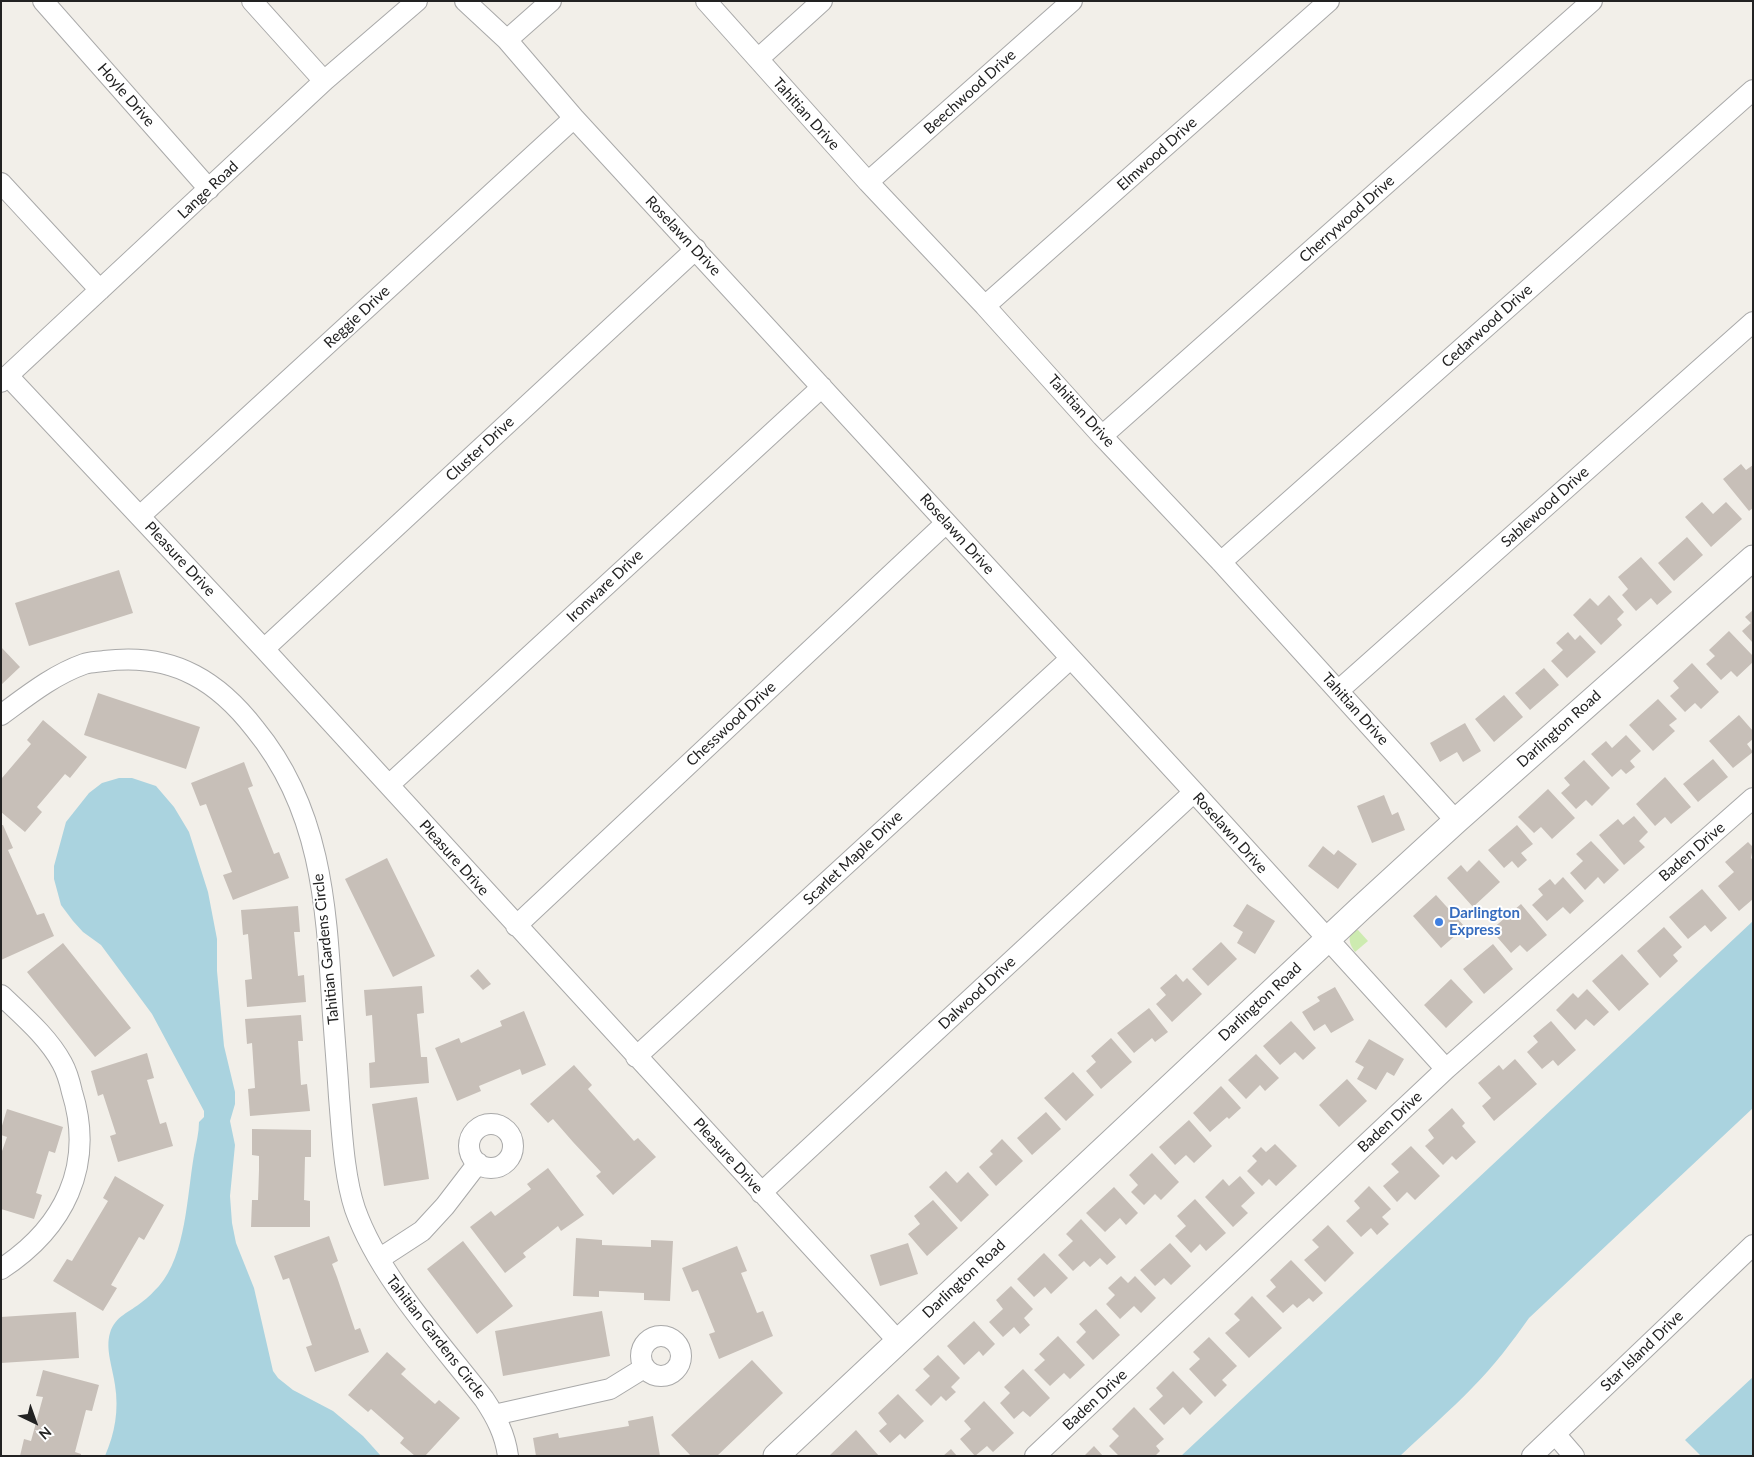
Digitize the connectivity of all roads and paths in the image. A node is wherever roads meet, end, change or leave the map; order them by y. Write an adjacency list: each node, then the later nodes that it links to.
1 (43, 1): 18 (street, Hoyle Drive)
2 (252, 1): 13 (street)
3 (417, 1): 13 (street, Lange Road)
4 (465, 1): 11 (street, Roselawn Drive)
5 (551, 1): 11 (street)
6 (706, 1): 12 (street, Tahitian Drive)
7 (822, 1): 12 (street)
8 (1072, 1): 16 (street, Beechwood Drive)
9 (1330, 1): 21 (street, Elmwood Drive)
10 (1592, 1): 25 (street, Cherrywood Drive)
11 (507, 40): 15 (street, Roselawn Drive)
12 (758, 59): 16 (street, Tahitian Drive)
13 (324, 81): 18 (street, Lange Road)
14 (1753, 90): 29 (street, Cedarwood Drive)
15 (574, 118): 19 (street, Roselawn Drive); 26 (street, Reggie Drive)
16 (868, 182): 21 (street, Tahitian Drive)
17 (1, 183): 20 (street)
18 (209, 189): 20 (street, Lange Road)
19 (696, 250): 24 (street, Roselawn Drive); 30 (street, Cluster Drive)
20 (100, 290): 23 (street, Lange Road)
21 (985, 306): 25 (street, Tahitian Drive)
22 (1753, 322): 32 (street, Sablewood Drive)
23 (5, 379): 26 (street, Pleasure Drive)
24 (822, 387): 27 (street, Roselawn Drive); 34 (street, Ironware Drive)
25 (1102, 436): 29 (street, Tahitian Drive)
26 (140, 516): 30 (street, Pleasure Drive)
27 (946, 522): 31 (street, Roselawn Drive); 38 (street, Chesswood Drive)
28 (1753, 558): 37 (street, Darlington Road)
29 (1221, 562): 32 (street, Tahitian Drive)
30 (264, 649): 34 (street, Pleasure Drive)
31 (1070, 659): 35 (street, Roselawn Drive); 41 (street, Scarlet Maple Drive)
32 (1338, 691): 37 (street, Tahitian Drive)
33 (1, 715): 46 (street, Tahitian Gardens Circle)
34 (389, 785): 38 (street, Pleasure Drive)
35 (1194, 792): 39 (street, Roselawn Drive); 44 (street, Dalwood Drive)
36 (1753, 798): 42 (street, Baden Drive)
37 (1456, 821): 39 (street, Darlington Road)
38 (516, 926): 41 (street, Pleasure Drive)
39 (1326, 940): 42 (street, Roselawn Drive); 48 (street, Darlington Road)
40 (1, 995): 47 (street)
41 (636, 1057): 44 (street, Pleasure Drive)
42 (1446, 1069): 54 (street, Baden Drive)
43 (478, 1163): 46 (street, Tahitian Gardens Circle)
44 (761, 1193): 48 (street, Pleasure Drive)
45 (1753, 1245): 51 (street, Star Island Drive)
46 (379, 1260): 50 (street, Tahitian Gardens Circle)
47 (1, 1269)
48 (898, 1341): 53 (street, Darlington Road)
49 (644, 1368): 50 (street, Tahitian Gardens Circle)
50 (494, 1415): 52 (street, Tahitian Gardens Circle)
51 (1555, 1434): 55 (street, Star Island Drive); 56 (street)
52 (508, 1456)
53 (776, 1456)
54 (1035, 1456)
55 (1532, 1456)
56 (1574, 1456)

